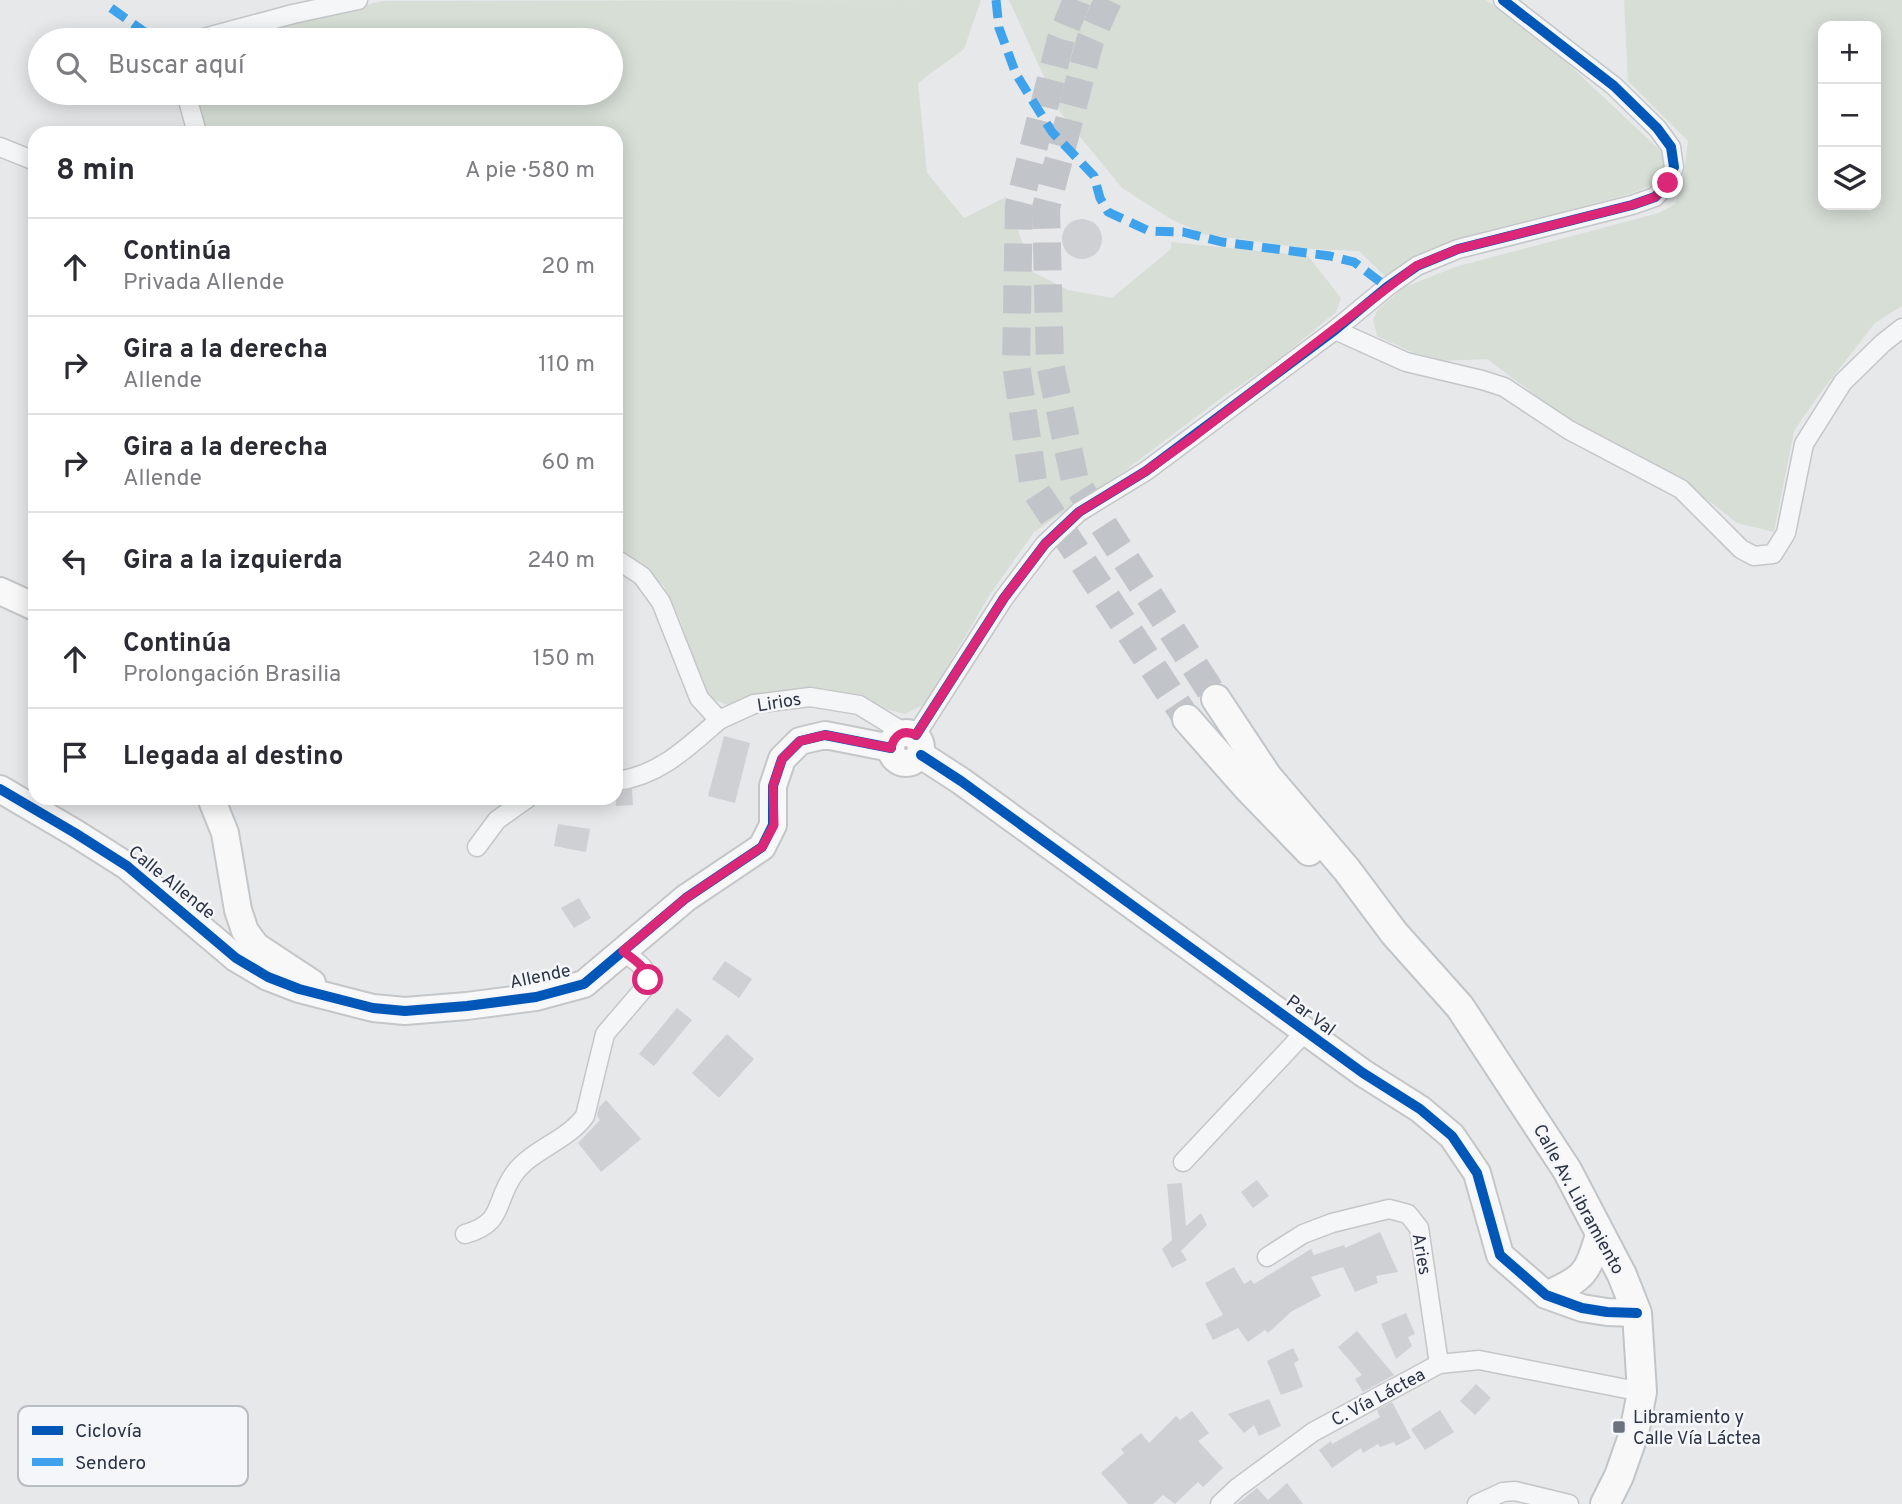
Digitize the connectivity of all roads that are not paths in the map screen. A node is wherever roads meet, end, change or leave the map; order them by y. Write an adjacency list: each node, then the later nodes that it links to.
1 (358, 0): 3 (street)
2 (1503, 0): 9 (street)
3 (241, 28)
4 (189, 105): 5 (street)
5 (195, 126)
6 (0, 147): 7 (street)
7 (28, 158)
8 (1902, 328): 9 (street)
9 (1335, 330): 16 (street)
10 (623, 564): 15 (street)
11 (0, 591): 12 (street)
12 (28, 604)
13 (1216, 699): 22 (main road, Calle Av. Libramiento)
14 (1187, 719): 22 (main road, Calle Av. Libramiento)
15 (719, 720): 16 (street, Lirios); 17 (street, Lirios)
16 (908, 742): 23 (street, Allende); 25 (street, Par Val)
17 (623, 780)
18 (0, 789): 24 (street, Calle Allende)
19 (214, 805): 24 (street)
20 (518, 805): 21 (street)
21 (477, 847)
22 (1394, 933): 27 (main road, Calle Av. Libramiento)
23 (623, 951): 24 (street, Allende); 28 (street)
24 (323, 994)
25 (1306, 1032): 26 (street); 30 (street, Par Val)
26 (1183, 1162)
27 (1600, 1232): 30 (street); 31 (main road, Calle Av. Libramiento)
28 (465, 1234)
29 (1267, 1257): 32 (street, Aries)
30 (1546, 1295): 31 (street, Par Val)
31 (1637, 1313): 33 (main road, Calle Av. Libramiento)
32 (1439, 1364): 33 (street, C. Vía Láctea); 35 (street, C. Vía Láctea)
33 (1642, 1392): 37 (main road, Calle Av. Libramiento)
34 (1563, 1503): 36 (street)
35 (1220, 1504)
36 (1477, 1504)
37 (1605, 1504)

